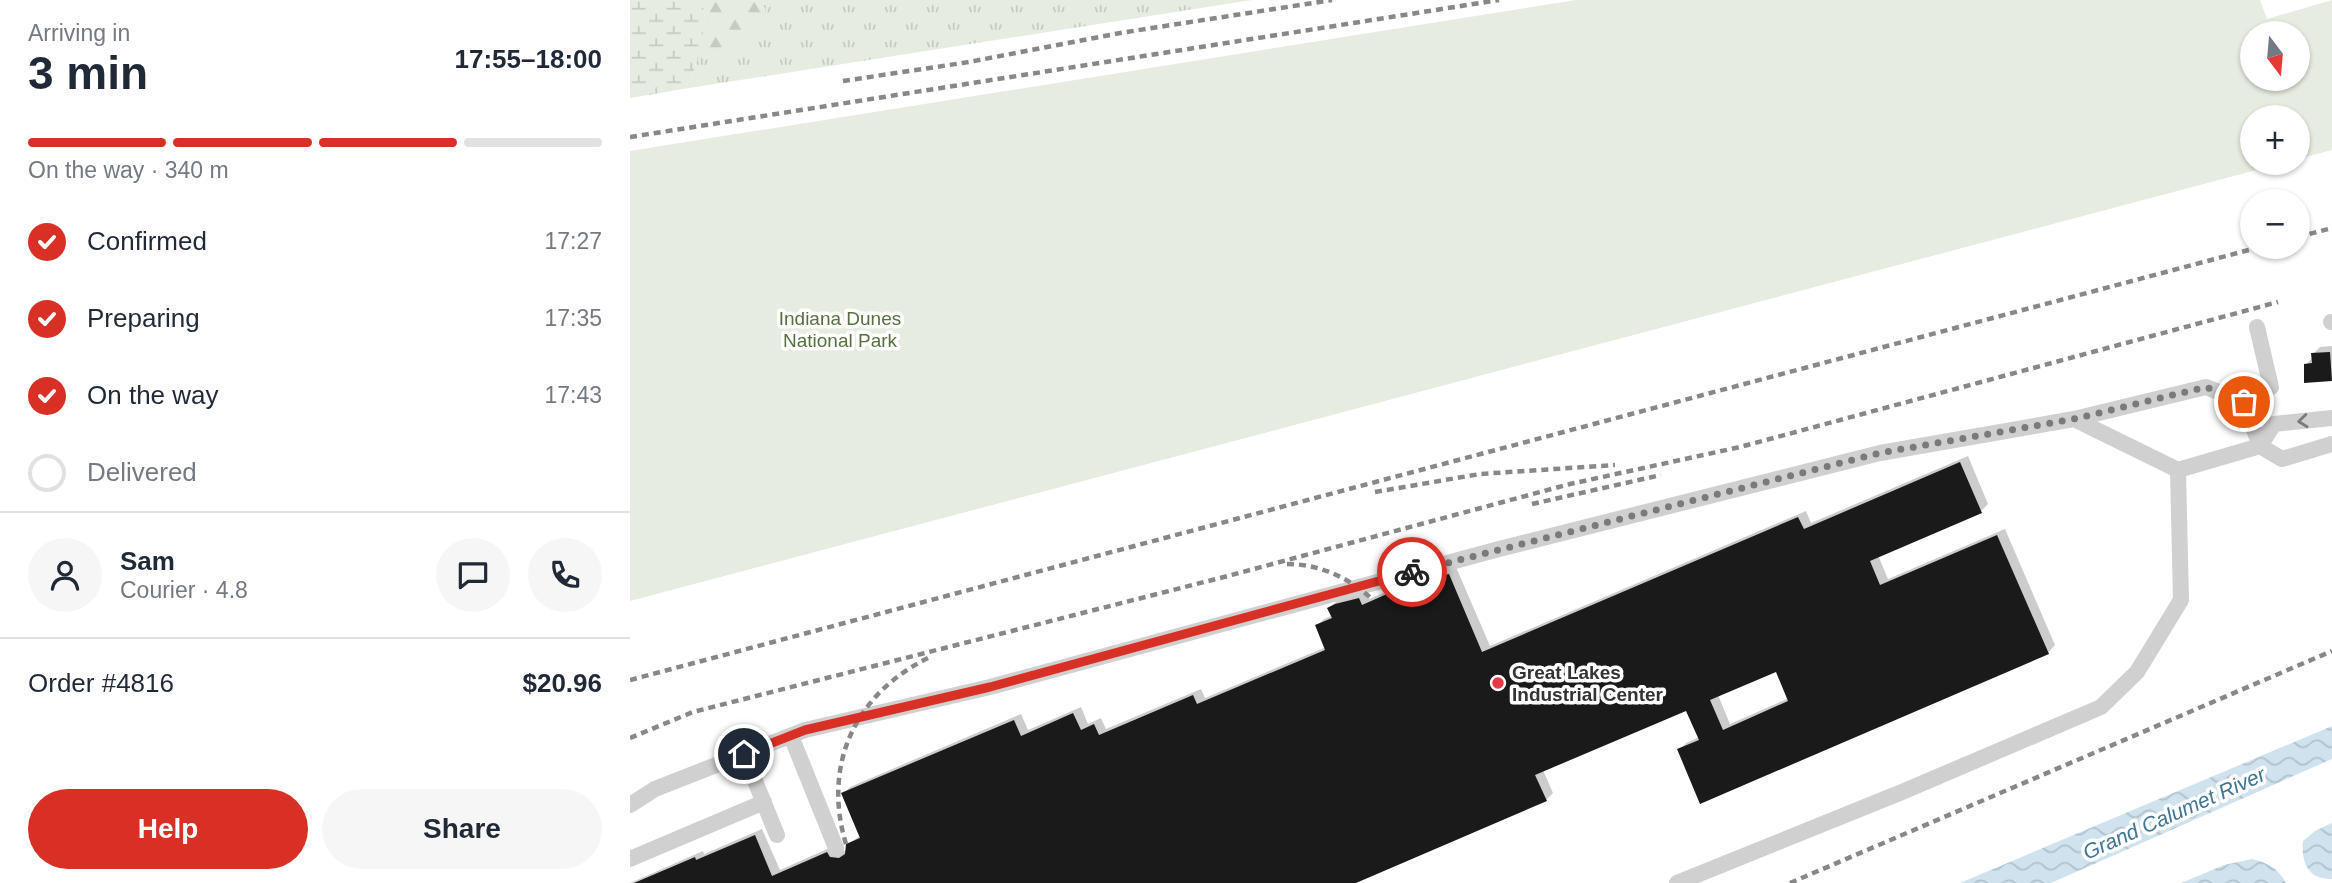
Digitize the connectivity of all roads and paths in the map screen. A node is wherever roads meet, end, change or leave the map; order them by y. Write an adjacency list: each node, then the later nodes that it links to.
1 (2257, 327): 2 (lane)
2 (2244, 402): 4 (lane); 6 (lane)
3 (2332, 418): 6 (lane, one-way to 6)
4 (2074, 419): 7 (lane); 8 (lane)
5 (2332, 444): 6 (lane)
6 (2260, 446): 7 (lane)
7 (2178, 470): 15 (lane)
8 (791, 736): 9 (lane); 13 (lane)
9 (744, 754): 10 (lane); 11 (lane)
10 (764, 802): 12 (lane); 14 (lane)
11 (630, 805)
12 (777, 835)
13 (836, 848)
14 (630, 859)
15 (1677, 883)

